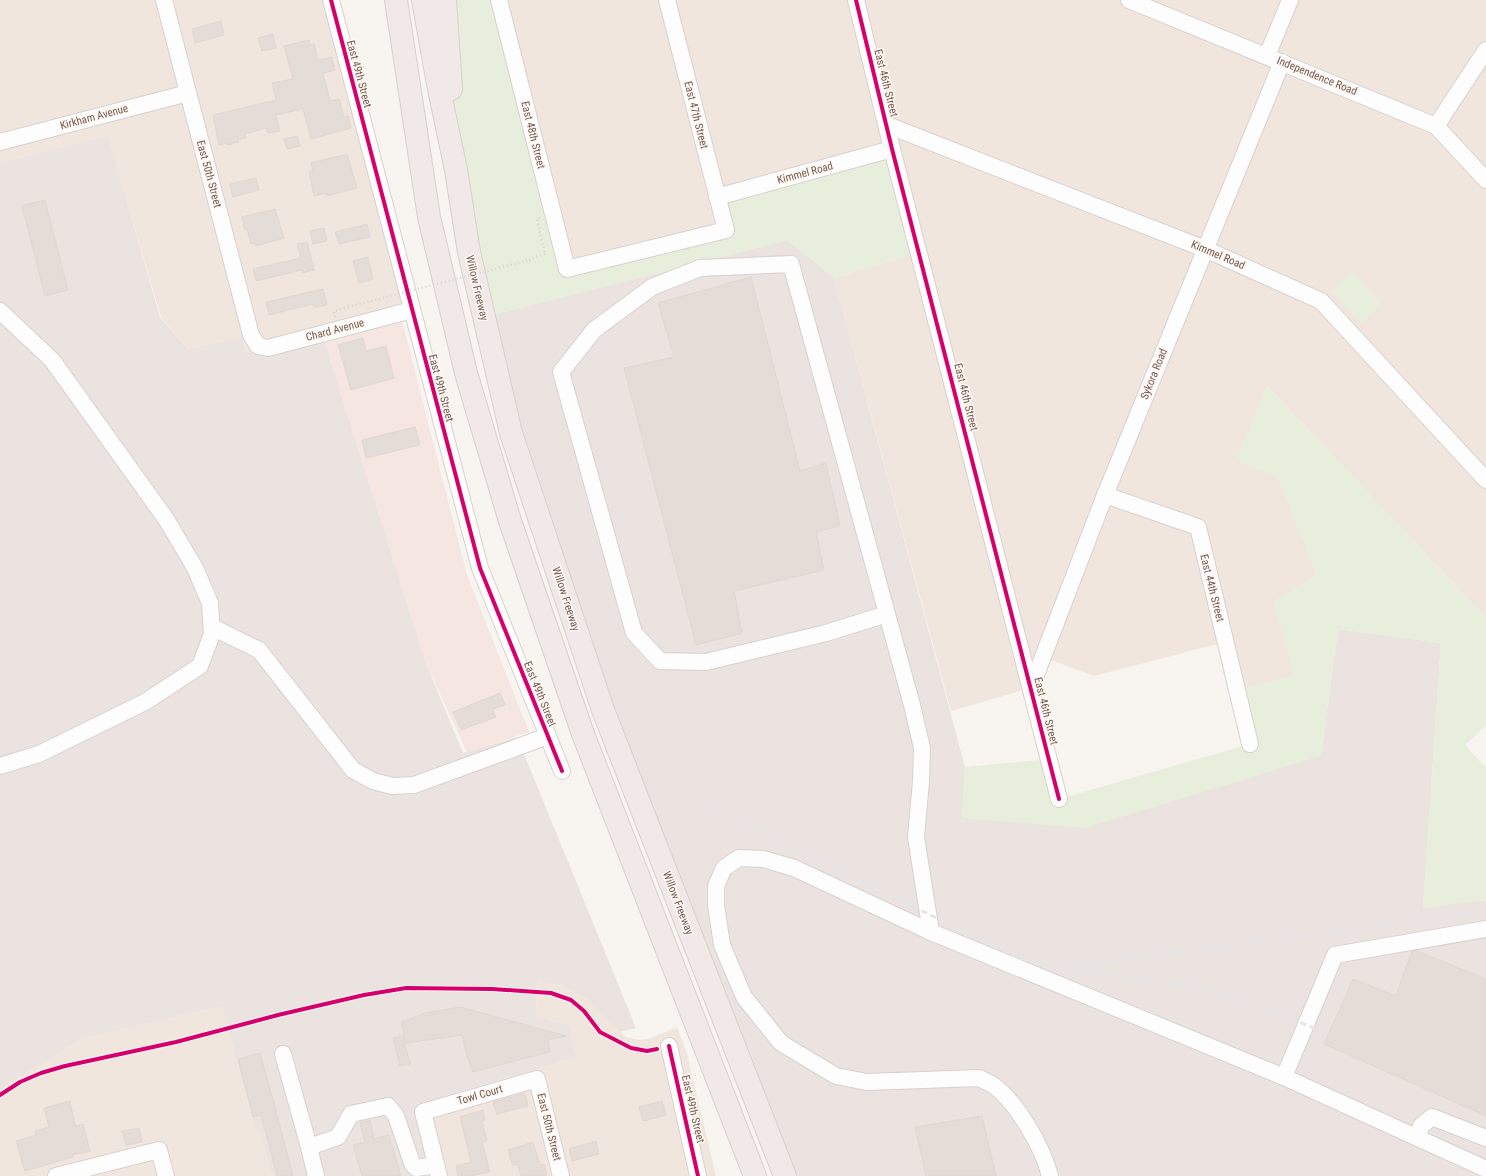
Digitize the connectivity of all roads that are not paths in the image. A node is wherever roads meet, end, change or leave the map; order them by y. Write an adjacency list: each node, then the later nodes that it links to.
1 (164, 0): 16 (street, East 50th Street)
2 (331, 0): 26 (street, East 49th Street)
3 (391, 0): 12 (highway)
4 (396, 0): 12 (highway)
5 (423, 0): 21 (highway, Willow Freeway)
6 (445, 0): 21 (highway)
7 (499, 0): 24 (street, East 48th Street)
8 (667, 0): 23 (street, East 47th Street)
9 (856, 0): 17 (street, East 46th Street)
10 (1129, 0): 14 (street, Independence Road)
11 (1290, 0): 14 (street)
12 (402, 44): 55 (highway)
13 (1486, 50): 18 (street)
14 (1267, 56): 15 (street, Independence Road)
15 (1282, 62): 18 (street, Independence Road); 25 (street, Sykora Road)
16 (188, 93): 19 (street, Kirkham Avenue); 28 (street, East 50th Street)
17 (887, 125): 20 (street, East 46th Street); 25 (street, Kimmel Road)
18 (1436, 126): 22 (street, Independence Road)
19 (1, 137)
20 (892, 149): 23 (street, Kimmel Road); 33 (street, East 46th Street)
21 (456, 170): 56 (highway, Willow Freeway)
22 (1486, 180)
23 (717, 197): 24 (street, East 47th Street)
24 (726, 230)
25 (1205, 249): 29 (street, Kimmel Road); 30 (street, Sykora Road)
26 (412, 310): 28 (street, Chard Avenue); 34 (street, East 49th Street)
27 (0, 311): 32 (street)
28 (258, 346)
29 (1486, 480)
30 (1105, 495): 33 (street, Sykora Road); 35 (street, East 44th Street)
31 (887, 614): 31 (street); 40 (street)
32 (212, 627): 34 (street); 36 (street)
33 (1031, 688): 38 (street, East 46th Street)
34 (548, 736): 37 (street, East 49th Street)
35 (1250, 744)
36 (0, 766)
37 (562, 771)
38 (1059, 799)
39 (1486, 929): 43 (street)
40 (931, 932): 43 (street); 57 (street)
41 (669, 1046): 54 (street, East 49th Street)
42 (283, 1054): 47 (street)
43 (1284, 1077): 45 (street)
44 (537, 1079): 49 (street, Towl Court); 53 (street, East 50th Street)
45 (1418, 1138): 46 (street); 48 (street)
46 (1486, 1138)
47 (309, 1147): 49 (street); 52 (street)
48 (1486, 1169)
49 (438, 1170)
50 (56, 1176): 51 (street)
51 (166, 1176)
52 (316, 1176)
53 (561, 1176)
54 (698, 1176)
55 (755, 1176)
56 (785, 1176)
57 (1050, 1176)

